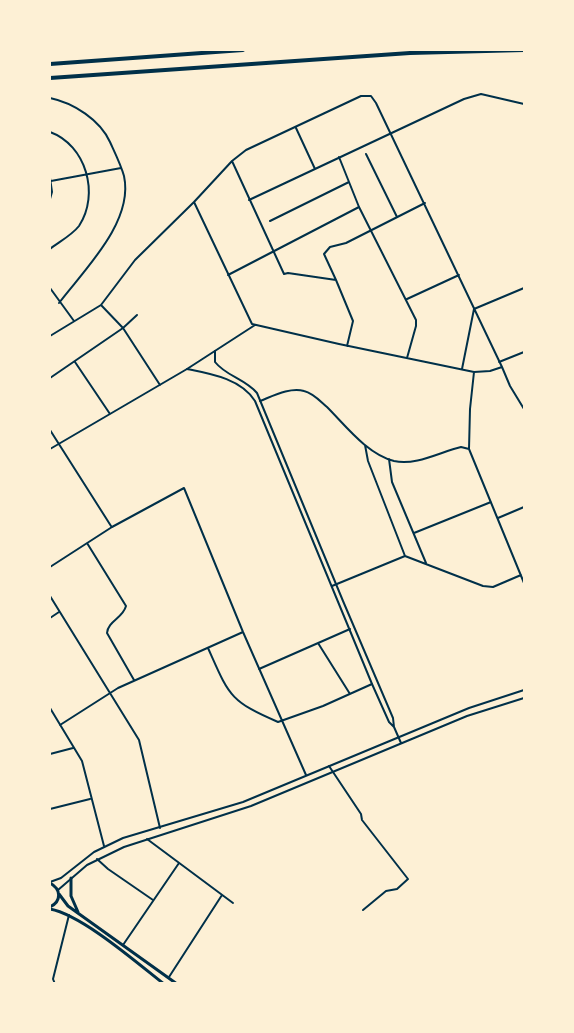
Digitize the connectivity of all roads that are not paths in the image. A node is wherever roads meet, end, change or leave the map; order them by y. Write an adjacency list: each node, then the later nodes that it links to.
1 (243, 50): 3 (highway)
2 (525, 50): 4 (highway)
3 (50, 64)
4 (50, 78)
5 (50, 98): 13 (street)
6 (525, 104): 9 (street)
7 (296, 127): 9 (street); 12 (street); 14 (street)
8 (50, 132): 15 (street)
9 (391, 132): 11 (street); 21 (street)
10 (366, 154): 23 (street)
11 (339, 157): 14 (street); 17 (street)
12 (232, 161): 19 (street); 20 (street)
13 (121, 168): 15 (street); 34 (street)
14 (315, 169): 19 (street)
15 (87, 174): 16 (street); 26 (street)
16 (50, 180): 18 (street)
17 (349, 182): 22 (street); 24 (street)
18 (50, 199)
19 (249, 200): 27 (street)
20 (194, 202): 28 (street); 35 (street)
21 (425, 203): 23 (street); 29 (street)
22 (359, 207): 25 (street); 27 (street)
23 (397, 217): 25 (street)
24 (270, 221)
25 (372, 231): 30 (street); 33 (street)
26 (50, 249)
27 (273, 250): 28 (street); 30 (street)
28 (228, 275): 39 (street)
29 (459, 275): 33 (street); 36 (street)
30 (336, 280): 42 (street)
31 (50, 288): 34 (street)
32 (525, 288): 36 (street)
33 (407, 298): 45 (street)
34 (59, 303): 38 (street)
35 (101, 305): 38 (street); 40 (street)
36 (474, 309): 47 (street); 50 (street)
37 (137, 315): 40 (street)
38 (74, 321): 41 (street)
39 (256, 325): 42 (street); 43 (street)
40 (123, 328): 46 (street); 53 (street)
41 (50, 336)
42 (347, 346): 45 (street)
43 (215, 351): 49 (street); 54 (street)
44 (525, 351): 47 (street)
45 (407, 358): 50 (street)
46 (75, 362): 52 (street); 56 (street)
47 (499, 362): 48 (street)
48 (502, 367): 51 (street); 55 (street)
49 (187, 369): 53 (street); 74 (street)
50 (462, 369): 51 (street)
51 (474, 372): 61 (street)
52 (50, 378)
53 (160, 385): 56 (street)
54 (260, 401): 59 (street); 74 (street)
55 (525, 409)
56 (110, 414): 58 (street)
57 (50, 430): 58 (street)
58 (58, 444): 60 (street); 66 (street)
59 (365, 445): 62 (street); 69 (street)
60 (50, 449)
61 (469, 449): 62 (street); 63 (street)
62 (389, 459): 67 (street)
63 (491, 502): 65 (street); 67 (street)
64 (525, 507): 65 (street)
65 (498, 518): 72 (street)
66 (112, 527): 68 (street); 79 (street)
67 (414, 533): 70 (street)
68 (87, 543): 71 (street); 83 (street)
69 (405, 556): 70 (street); 74 (street)
70 (426, 564): 72 (street)
71 (50, 567)
72 (521, 575): 73 (street)
73 (525, 583)
74 (334, 585): 78 (street); 92 (street)
75 (50, 596): 76 (street)
76 (59, 612): 77 (street); 86 (street)
77 (50, 618)
78 (350, 628): 80 (street); 84 (street)
79 (243, 632): 81 (street); 82 (street)
80 (318, 643): 82 (street); 87 (street)
81 (208, 648): 83 (street); 90 (street)
82 (259, 669): 90 (street)
83 (134, 680): 86 (street)
84 (372, 684): 87 (street); 92 (street)
85 (525, 690): 93 (street)
86 (110, 693): 91 (street); 102 (street)
87 (350, 694): 90 (street)
88 (525, 698): 94 (street)
89 (50, 708): 91 (street)
90 (283, 722): 99 (street)
91 (60, 726): 95 (street)
92 (394, 728): 93 (street)
93 (398, 737): 94 (street); 97 (street)
94 (401, 743): 98 (street)
95 (73, 748): 96 (street); 100 (street)
96 (50, 754)
97 (329, 766): 98 (street); 99 (street)
98 (331, 772): 103 (street); 114 (street)
99 (306, 776): 102 (street)
100 (91, 798): 101 (street); 104 (street)
101 (50, 809)
102 (160, 828): 104 (street)
103 (147, 839): 105 (street); 106 (street)
104 (104, 846): 108 (street)
105 (97, 859): 107 (street); 111 (street)
106 (178, 863): 110 (street); 111 (street)
107 (71, 878): 109 (street); 115 (main road)
108 (50, 882): 109 (main road)
109 (58, 892): 113 (main road); 115 (main road)
110 (222, 895): 112 (street); 118 (street)
111 (154, 901): 117 (street)
112 (234, 903)
113 (50, 908): 116 (main road)
114 (363, 910)
115 (78, 913): 117 (main road)
116 (69, 915): 119 (street); 121 (main road)
117 (123, 945): 118 (main road)
118 (169, 977): 122 (main road)
119 (51, 979): 120 (street)
120 (55, 984)
121 (164, 984)
122 (177, 984)

